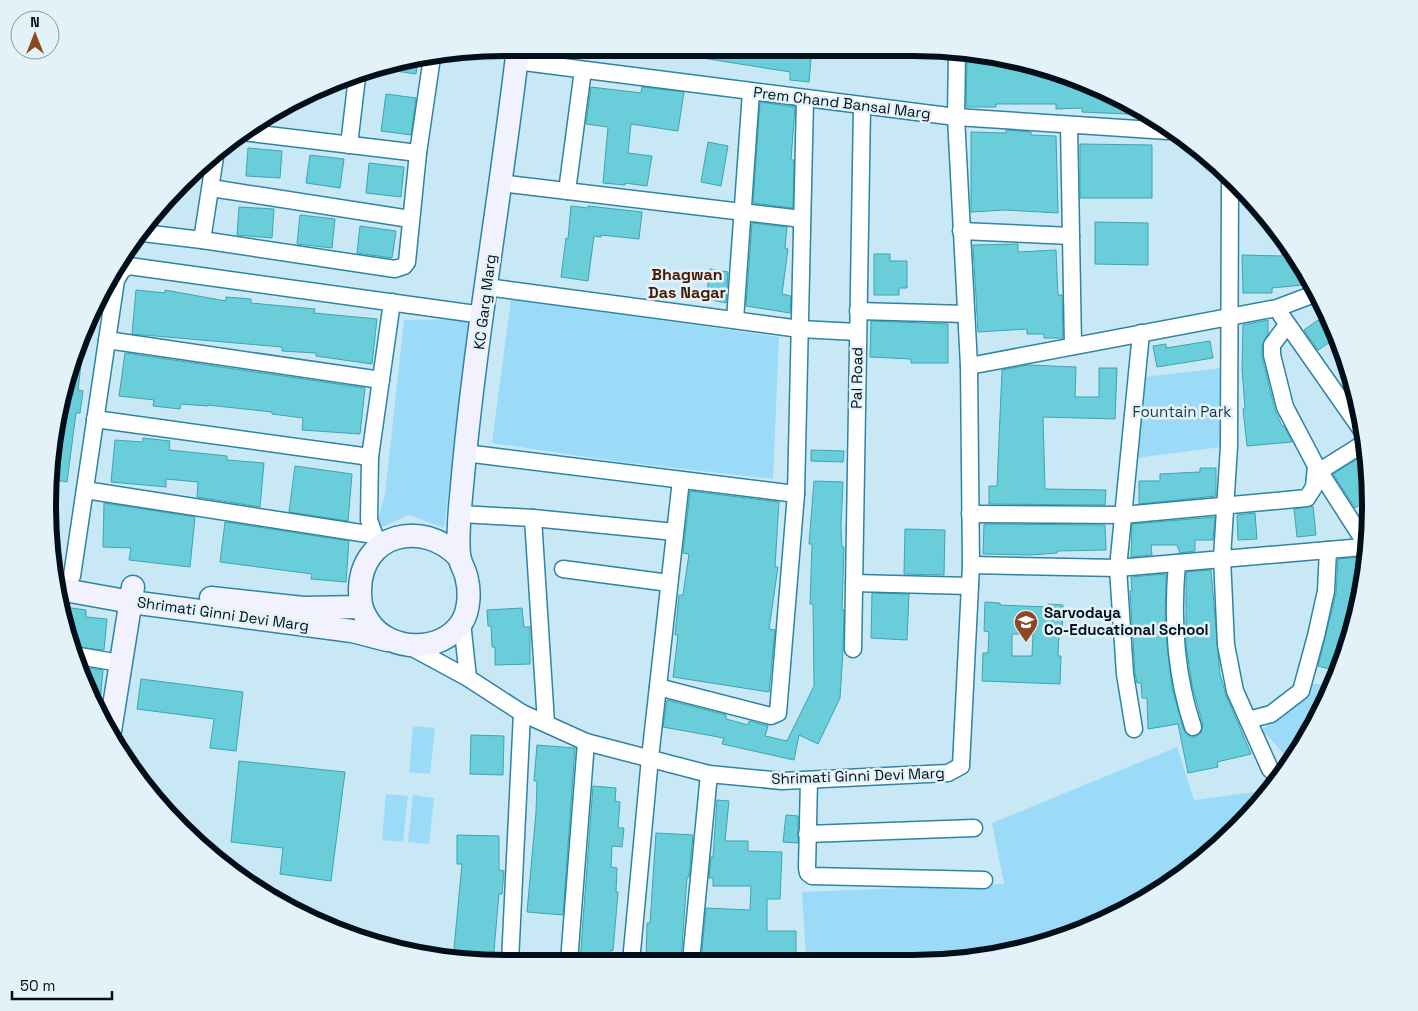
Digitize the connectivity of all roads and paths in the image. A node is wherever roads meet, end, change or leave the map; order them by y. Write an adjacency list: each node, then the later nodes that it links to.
1 (517, 56): 17 (street, KC Garg Marg)
2 (525, 56): 5 (street, Prem Chand Bansal Marg)
3 (957, 59): 10 (street)
4 (431, 63): 15 (street)
5 (583, 70): 7 (street, Prem Chand Bansal Marg); 20 (street)
6 (355, 82): 14 (street)
7 (752, 92): 8 (street, Prem Chand Bansal Marg); 21 (street)
8 (805, 99): 9 (street, Prem Chand Bansal Marg); 23 (street)
9 (862, 107): 10 (street, Prem Chand Bansal Marg); 34 (street, Pal Road)
10 (956, 117): 11 (street, Prem Chand Bansal Marg); 24 (street)
11 (1069, 125): 12 (street, Prem Chand Bansal Marg); 26 (street)
12 (1160, 130)
13 (254, 133): 14 (street)
14 (349, 145): 15 (street)
15 (418, 153): 22 (street)
16 (214, 164): 18 (street)
17 (500, 183): 20 (street); 30 (street, KC Garg Marg)
18 (211, 188): 22 (street); 27 (street)
19 (1230, 188): 37 (street)
20 (567, 191): 21 (street)
21 (743, 212): 23 (street); 38 (street)
22 (410, 219): 27 (street)
23 (802, 219): 40 (street)
24 (961, 231): 26 (street); 36 (street)
25 (148, 234): 27 (street)
26 (1071, 236): 44 (street)
27 (202, 240)
28 (124, 269): 32 (street)
29 (116, 281): 43 (street)
30 (487, 287): 35 (street, KC Garg Marg); 38 (street)
31 (1309, 296): 33 (street)
32 (392, 302): 35 (street); 46 (street)
33 (1277, 308): 37 (street); 39 (street)
34 (858, 311): 36 (street); 41 (street, Pal Road)
35 (483, 314): 50 (street, KC Garg Marg)
36 (966, 314): 45 (street)
37 (1229, 317): 42 (street); 56 (street)
38 (735, 320): 40 (street)
39 (1287, 324): 47 (street); 52 (street)
40 (800, 329): 41 (street); 55 (street)
41 (857, 332): 76 (street, Pal Road)
42 (1140, 334): 44 (street); 59 (street)
43 (107, 340): 46 (street); 48 (street)
44 (1073, 346): 45 (street)
45 (969, 366): 58 (street)
46 (381, 380): 51 (street)
47 (1353, 418)
48 (95, 419): 51 (street); 54 (street)
49 (1358, 447): 52 (street)
50 (465, 453): 53 (street); 57 (street, KC Garg Marg)
51 (370, 457): 64 (street)
52 (1316, 466): 56 (street); 63 (street)
53 (681, 480): 55 (street); 61 (street)
54 (85, 490): 64 (street); 73 (street)
55 (796, 494): 86 (street)
56 (1225, 507): 59 (street); 68 (street)
57 (460, 511): 60 (street); 62 (street); 67 (street, KC Garg Marg)
58 (970, 514): 59 (street); 70 (street)
59 (1123, 515): 71 (street)
60 (533, 518): 61 (street); 90 (street)
61 (675, 532): 75 (street)
62 (430, 537): 64 (street); 67 (street)
63 (1361, 538)
64 (376, 540): 79 (street)
65 (1360, 548): 66 (street)
66 (1328, 550): 68 (street); 89 (street)
67 (459, 557): 80 (street)
68 (1222, 558): 69 (street); 89 (street)
69 (1177, 563): 71 (street); 91 (street)
70 (971, 565): 71 (street); 77 (street)
71 (1118, 568): 92 (street)
72 (563, 569): 75 (street)
73 (62, 578)
74 (62, 580): 78 (street, Shrimati Ginni Devi Marg)
75 (670, 583): 86 (street)
76 (854, 584): 77 (street); 82 (street, Pal Road)
77 (970, 586): 97 (street, Shrimati Ginni Devi Marg)
78 (132, 594): 79 (street, Shrimati Ginni Devi Marg); 81 (street, Shrimati Ginni Devi Marg); 84 (street)
79 (360, 607): 81 (street)
80 (462, 622): 81 (street); 85 (street)
81 (397, 642): 85 (street, Shrimati Ginni Devi Marg)
82 (852, 649)
83 (82, 657): 84 (street)
84 (120, 663): 88 (street)
85 (468, 678): 87 (street, Shrimati Ginni Devi Marg)
86 (658, 687): 94 (street)
87 (522, 713): 90 (street, Shrimati Ginni Devi Marg); 101 (street)
88 (109, 717)
89 (1248, 720): 95 (street)
90 (546, 723): 93 (street, Shrimati Ginni Devi Marg)
91 (1193, 727)
92 (1134, 729)
93 (586, 742): 94 (street, Shrimati Ginni Devi Marg); 102 (street)
94 (650, 758): 96 (street, Shrimati Ginni Devi Marg); 103 (street)
95 (1274, 772)
96 (710, 774): 97 (street, Shrimati Ginni Devi Marg); 104 (street)
97 (809, 780): 99 (street)
98 (974, 828): 99 (street)
99 (807, 834): 100 (street)
100 (984, 880)
101 (510, 955)
102 (571, 955)
103 (632, 955)
104 (692, 955)

